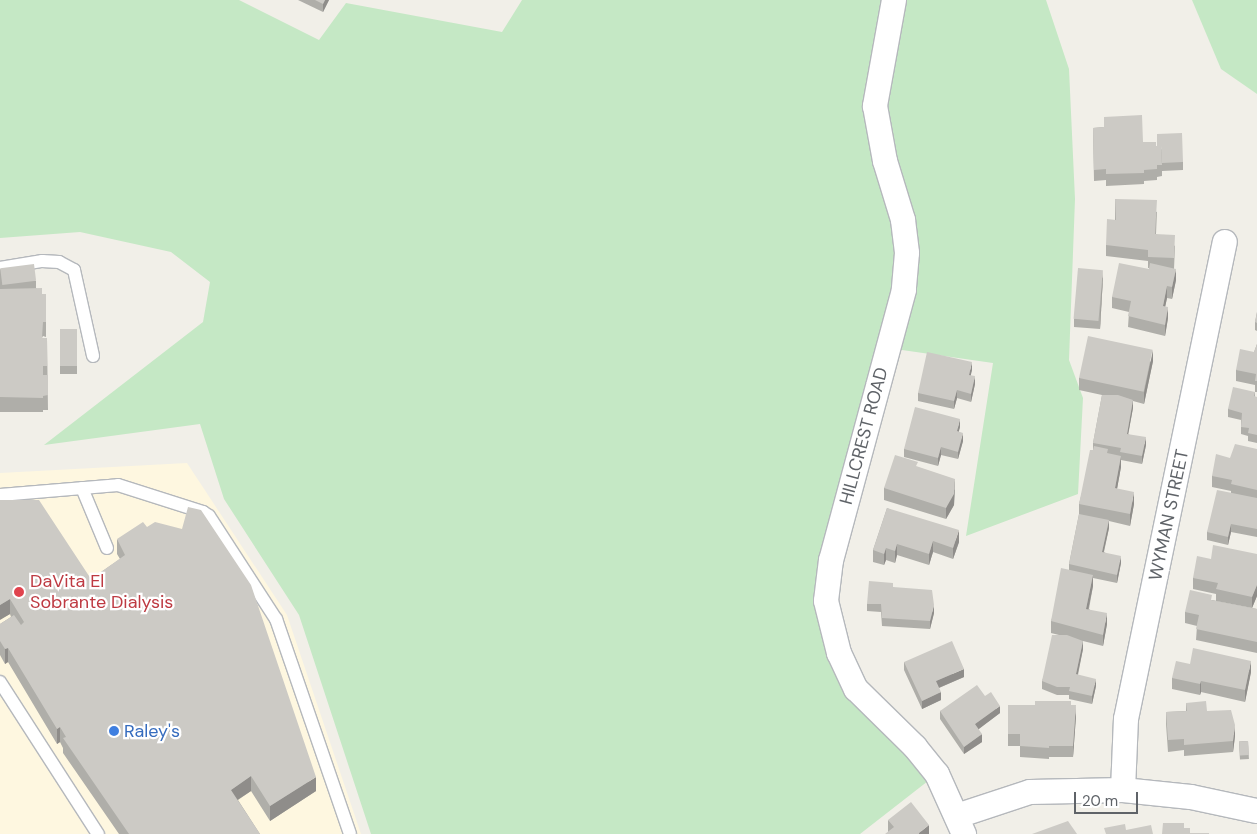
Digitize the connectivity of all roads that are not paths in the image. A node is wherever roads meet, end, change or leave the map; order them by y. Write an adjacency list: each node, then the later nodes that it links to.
1 (894, 0): 11 (street, HILLCREST ROAD)
2 (1225, 242): 9 (street, WYMAN STREET)
3 (0, 268): 4 (lane)
4 (93, 356)
5 (82, 488): 6 (lane); 7 (lane); 13 (lane)
6 (0, 495)
7 (107, 548)
8 (0, 682): 12 (lane)
9 (1123, 790): 10 (street); 11 (street)
10 (1257, 811)
11 (961, 825)
12 (98, 834)
13 (350, 834)

